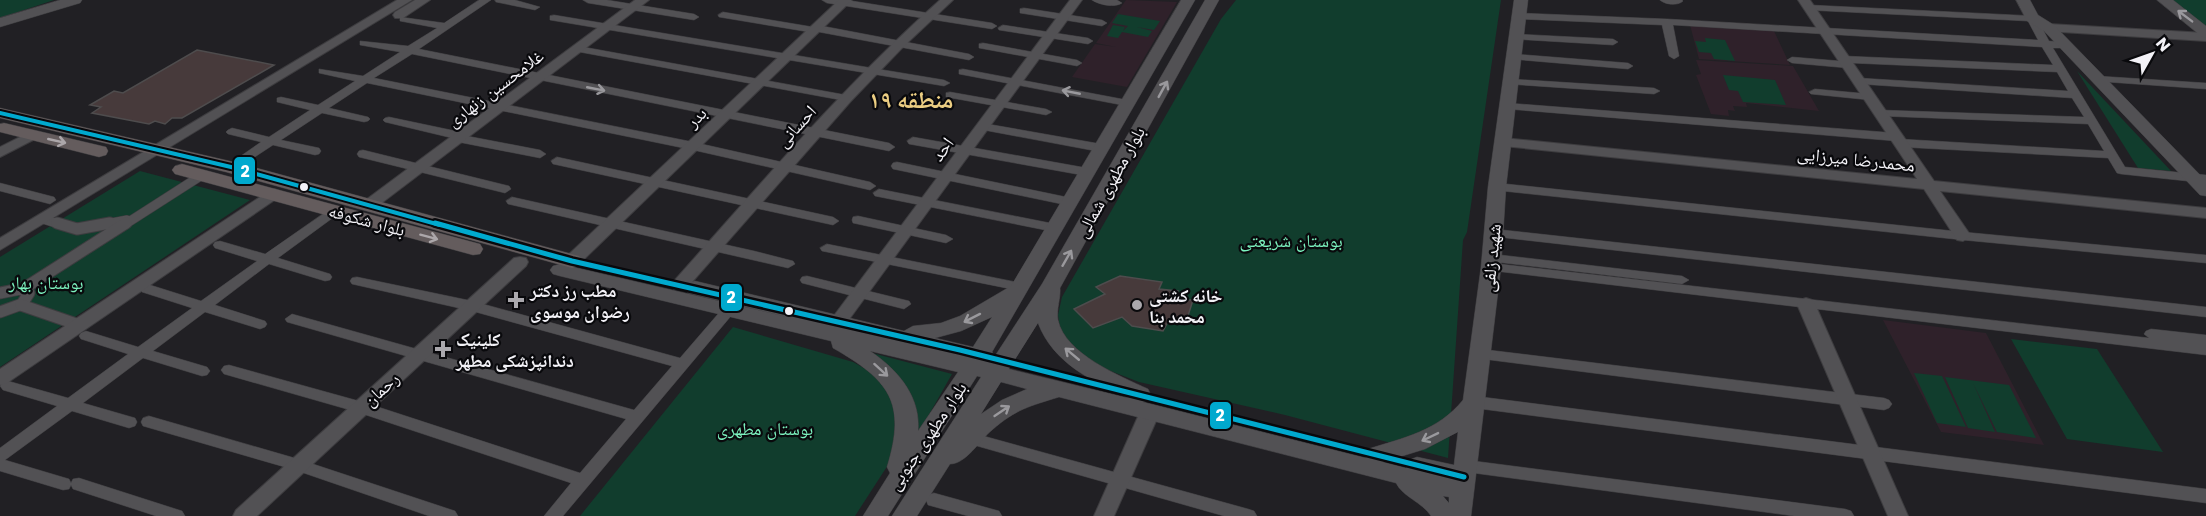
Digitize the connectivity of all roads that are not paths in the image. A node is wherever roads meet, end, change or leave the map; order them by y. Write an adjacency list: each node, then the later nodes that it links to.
1 (64, 0): 32 (main road)
2 (75, 0): 32 (main road)
3 (406, 0): 110 (street)
4 (424, 0): 110 (street)
5 (486, 0): 35 (street)
6 (500, 0): 22 (street)
7 (588, 0): 20 (street)
8 (827, 0): 17 (street)
9 (947, 0): 26 (street, احسانی)
10 (1076, 0): 27 (street, احد)
11 (1097, 0): 19 (street)
12 (1188, 0): 79 (main road, بلوار مطهری شمالی)
13 (1212, 0): 160 (main road, بلوار مطهری شمالی, one-way to 13)
14 (1665, 0): 18 (street)
15 (2023, 0): 30 (main road)
16 (2164, 0): 40 (main road, one-way to 16)
17 (845, 1): 26 (street); 37 (street, بدر)
18 (1678, 1)
19 (1117, 3)
20 (638, 4): 28 (street); 36 (street, غلامحسین زنهاری)
21 (1807, 4): 30 (street); 38 (street)
22 (535, 7)
23 (1520, 8): 33 (street); 42 (main road, شهید زلفی)
24 (1024, 11): 27 (street)
25 (723, 15): 37 (street)
26 (927, 16): 39 (street); 46 (street, احسانی)
27 (1064, 16): 34 (street); 39 (street, احد)
28 (694, 17)
29 (554, 18): 36 (street)
30 (2032, 18): 41 (main road)
31 (404, 19): 35 (street)
32 (0, 22)
33 (1667, 22): 38 (street); 51 (street)
34 (1102, 23)
35 (446, 26): 49 (street)
36 (606, 27): 48 (street, غلامحسین زنهاری); 52 (street)
37 (816, 29): 46 (street); 52 (street, بدر)
38 (1825, 30): 41 (street); 56 (street)
39 (1050, 34): 43 (street); 50 (street, احد)
40 (2206, 35): 41 (street)
41 (2047, 36): 59 (street); 65 (main road)
42 (1516, 37): 44 (street); 54 (main road, شهید زلفی)
43 (1088, 41)
44 (1614, 42)
45 (364, 43): 49 (street)
46 (899, 43): 53 (street); 60 (street, احسانی)
47 (983, 46): 50 (street)
48 (578, 49): 63 (street, غلامحسین زنهاری); 69 (street)
49 (410, 50): 63 (street); 64 (street)
50 (1034, 56): 57 (street); 67 (street, احد)
51 (1674, 56)
52 (787, 57): 60 (street); 69 (street, بدر)
53 (969, 57)
54 (1514, 57): 58 (street); 68 (main road, شهید زلفی)
55 (1792, 60): 56 (street)
56 (1846, 62): 59 (street); 66 (street)
57 (1077, 63)
58 (1628, 66)
59 (2060, 69): 75 (street)
60 (873, 70): 70 (street); 77 (street, احسانی)
61 (323, 71): 64 (street)
62 (963, 72): 67 (street)
63 (539, 78): 82 (street, غلامحسین زنهاری); 87 (street, one-way to 87)
64 (366, 79): 82 (street); 83 (street)
65 (2097, 79): 71 (street); 119 (main road)
66 (1859, 81): 75 (street); 76 (street)
67 (1015, 82): 79 (street, one-way to 67); 80 (street, احد)
68 (1510, 82): 72 (street); 81 (main road, شهید زلفی)
69 (759, 83): 77 (street); 87 (street, بدر)
70 (944, 84)
71 (2206, 86)
72 (1654, 91)
73 (1815, 92): 76 (street)
74 (950, 95): 80 (street)
75 (2076, 95): 90 (street)
76 (1869, 97): 86 (street)
77 (846, 98): 94 (street, احسانی)
78 (282, 100): 83 (street)
79 (1127, 103): 103 (main road, بلوار مطهری شمالی)
80 (999, 104): 84 (street); 91 (street, احد)
81 (1507, 106): 97 (street); 100 (main road, شهید زلفی)
82 (500, 107): 96 (street, غلامحسین زنهاری); 101 (street)
83 (321, 108): 88 (street); 99 (street)
84 (1046, 112)
85 (0, 113): 110 (main road, بلوار شکوفه)
86 (1880, 113): 90 (street); 97 (street)
87 (727, 114): 94 (street); 101 (street, بدر)
88 (364, 119)
89 (388, 120): 96 (street)
90 (2092, 121): 109 (street)
91 (982, 127): 103 (street); 104 (street, احد)
92 (0, 128): 95 (main road, بلوار شکوفه)
93 (232, 132): 99 (street)
94 (817, 132): 102 (street); 112 (street, احسانی)
95 (32, 135): 106 (street); 110 (main road, بلوار شکوفه, one-way to 110)
96 (460, 137): 108 (street); 115 (street, غلامحسین زنهاری)
97 (1898, 140): 109 (street); 121 (street)
98 (913, 141): 104 (street)
99 (270, 142): 105 (street); 114 (street)
100 (1503, 142): 121 (street, محمدرضا میرزایی); 123 (main road, شهید زلفی)
101 (693, 146): 112 (street); 120 (street, بدر)
102 (888, 147)
103 (1101, 148): 116 (main road, بلوار مطهری شمالی)
104 (965, 150): 116 (street); 118 (street, احد)
105 (315, 151)
106 (0, 153)
107 (363, 154): 115 (street)
108 (540, 154)
109 (2112, 155): 119 (street)
110 (157, 157): 114 (main road, بلوار شکوفه); 117 (main road, بلوار شکوفه); 135 (street)
111 (557, 160): 120 (street)
112 (786, 166): 129 (street); 131 (street, احسانی)
113 (897, 166): 118 (street)
114 (231, 167): 132 (main road, بلوار شکوفه)
115 (420, 167): 124 (street); 132 (street, غلامحسین زنهاری)
116 (1087, 172): 130 (main road, بلوار مطهری شمالی)
117 (202, 175): 126 (main road, بلوار شکوفه); 136 (street)
118 (947, 175): 129 (street, احد); 130 (street)
119 (2200, 178): 125 (main road)
120 (656, 181): 131 (street); 139 (street, بدر)
121 (1929, 186): 134 (street, محمدرضا میرزایی); 143 (street)
122 (0, 187): 127 (street)
123 (1497, 187): 142 (main road, شهید زلفی); 143 (street)
124 (505, 189)
125 (2206, 190)
126 (274, 194): 133 (main road, بلوار شکوفه); 179 (street)
127 (50, 200)
128 (512, 201): 139 (street)
129 (927, 201): 140 (street); 141 (street, احد)
130 (1071, 202): 140 (main road, بلوار مطهری شمالی)
131 (752, 204): 138 (street); 147 (street, احسانی)
132 (369, 205): 155 (main road, بلوار شکوفه)
133 (333, 211): 149 (street); 152 (main road, بلوار شکوفه, one-way to 152)
134 (2206, 213)
135 (43, 219): 136 (street); 145 (street)
136 (132, 219): 162 (street)
137 (858, 220): 141 (street)
138 (833, 221)
139 (610, 225): 147 (street); 155 (street, بدر)
140 (1055, 228): 161 (main road, بلوار مطهری شمالی)
141 (906, 231): 144 (street); 151 (street, احد)
142 (1494, 233): 153 (main road, شهید زلفی); 173 (street)
143 (1963, 236): 150 (street)
144 (946, 239)
145 (0, 245)
146 (220, 245): 149 (street)
147 (715, 245): 154 (street); 159 (street, احسانی)
148 (827, 248): 151 (street)
149 (268, 259): 156 (street); 169 (street)
150 (2206, 259)
151 (884, 261): 161 (street); 165 (street, احد)
152 (520, 262): 155 (main road, بلوار شکوفه); 170 (street, رحمان)
153 (1492, 262): 168 (street); 180 (street); 184 (main road, شهید زلفی)
154 (788, 264)
155 (566, 266): 159 (main road); 171 (main road)
156 (325, 277)
157 (807, 280): 165 (street)
158 (357, 281): 170 (street)
159 (680, 285): 175 (main road)
160 (1052, 285): 187 (main road, بلوار مطهری شمالی); 194 (main road, one-way to 160)
161 (1021, 287): 177 (main road, one-way to 177); 185 (main road, بلوار مطهری شمالی)
162 (23, 289): 164 (street); 166 (street)
163 (147, 289): 169 (street)
164 (0, 293)
165 (860, 293): 167 (street); 175 (street, احد)
166 (21, 304): 172 (street); 179 (street)
167 (904, 304)
168 (1806, 304): 181 (street); 192 (street)
169 (205, 305): 176 (street); 182 (street)
170 (472, 306): 183 (street, رحمان); 186 (street)
171 (729, 310): 178 (main road); 186 (street)
172 (0, 312)
173 (2206, 312)
174 (292, 319): 183 (street)
175 (839, 321): 177 (main road)
176 (260, 324)
177 (869, 328): 185 (main road)
178 (813, 330): 185 (main road); 210 (main road, one-way to 210)
179 (83, 331): 182 (street); 190 (street)
180 (2206, 340)
181 (2206, 350)
182 (142, 352): 189 (street); 196 (street)
183 (420, 354): 197 (street, رحمان); 198 (street)
184 (1480, 354): 192 (street); 193 (main road, شهید زلفی)
185 (975, 361): 187 (main road); 210 (main road, بلوار مطهری جنوبی)
186 (683, 364): 198 (street)
187 (999, 367): 191 (main road); 194 (main road); 212 (main road, بلوار مطهری جنوبی)
188 (229, 370): 197 (street)
189 (202, 371)
190 (4, 382): 196 (street)
191 (1090, 396): 194 (main road); 201 (main road, one-way to 191)
192 (1848, 400): 195 (street); 202 (street)
193 (1474, 402): 202 (street); 204 (main road, one-way to 204); 207 (main road, شهید زلفی)
194 (1145, 403): 204 (main road); 208 (street)
195 (1884, 404)
196 (69, 405): 199 (street); 203 (street)
197 (361, 407): 206 (street, رحمان); 209 (street)
198 (638, 417): 209 (street)
199 (129, 422)
200 (149, 422): 206 (street)
201 (969, 438): 208 (street); 212 (main road)
202 (1870, 453): 211 (street); 224 (street)
203 (0, 456)
204 (1377, 462): 207 (main road); 221 (main road)
205 (0, 465): 213 (street)
206 (298, 465): 214 (street, رحمان); 215 (street)
207 (1464, 478): 222 (main road, شهید زلفی); 223 (street)
208 (1120, 480): 219 (street); 220 (street)
209 (583, 481): 216 (street)
210 (889, 493): 217 (main road, بلوار مطهری جنوبی)
211 (2206, 496)
212 (918, 504): 218 (street)
213 (176, 516)
214 (243, 516)
215 (449, 516)
216 (553, 516)
217 (875, 516)
218 (993, 516)
219 (1104, 516)
220 (1248, 516)
221 (1444, 516)
222 (1459, 516)
223 (1845, 516)
224 (1898, 516)

